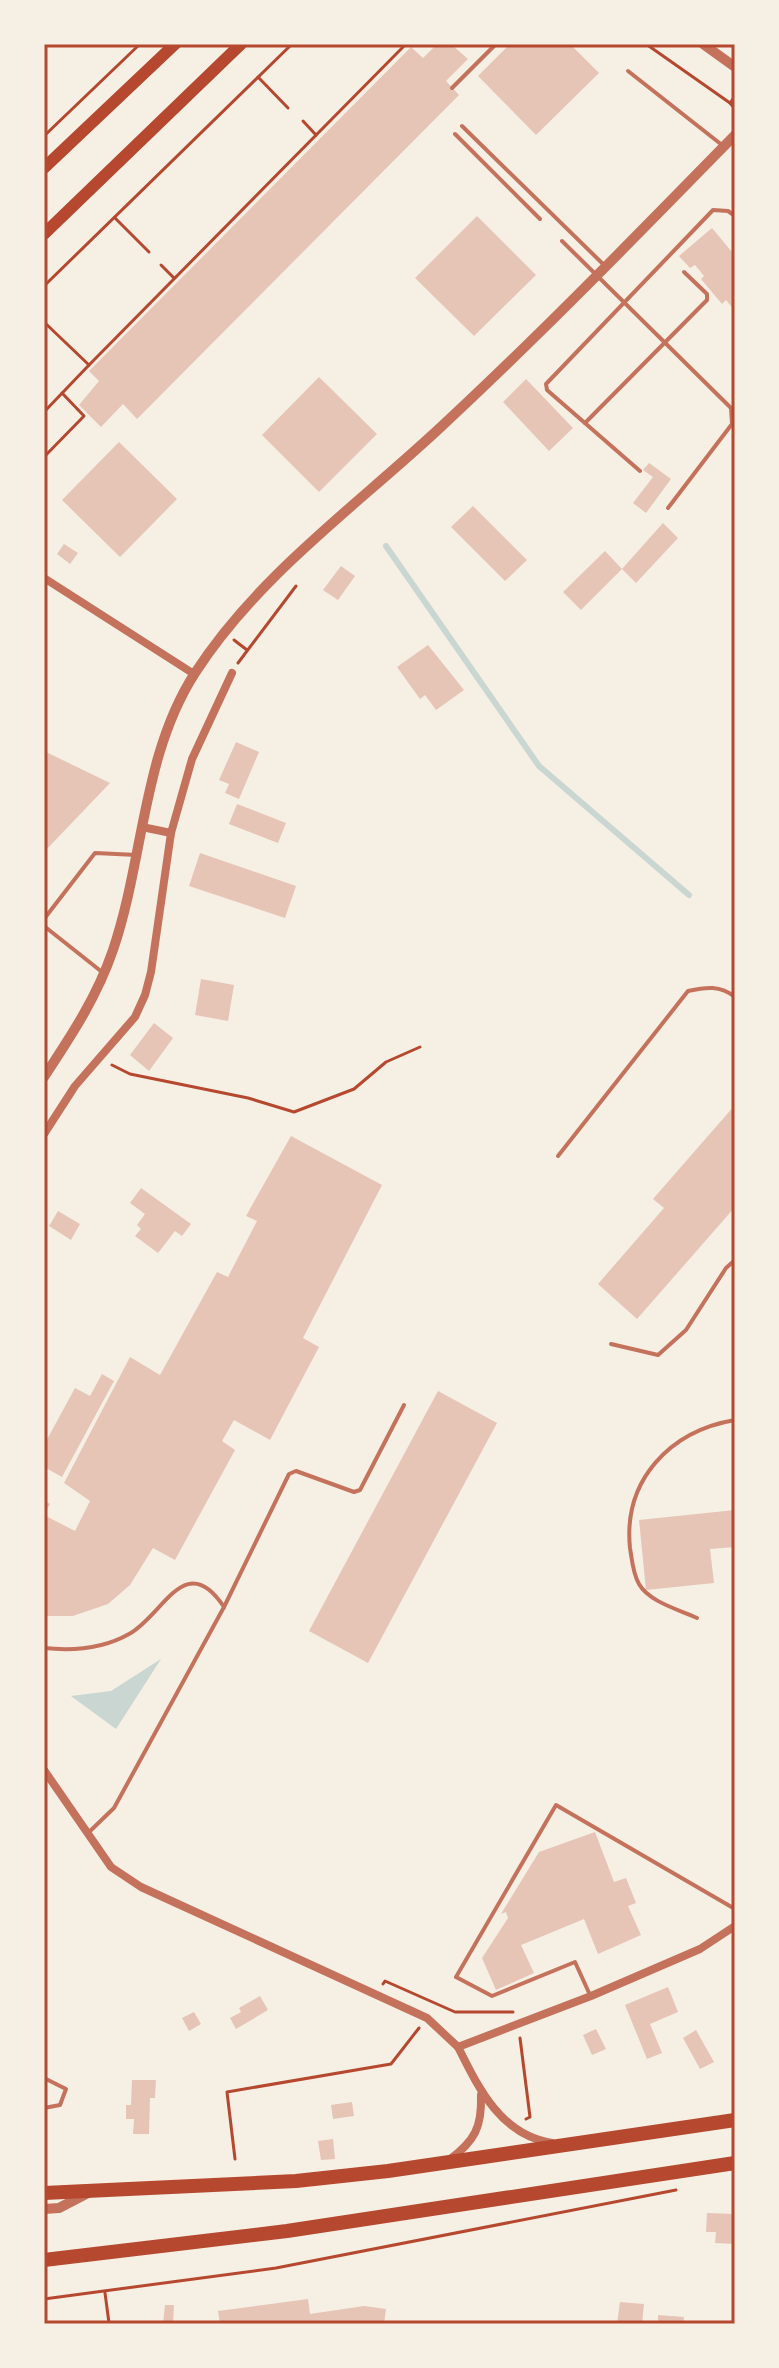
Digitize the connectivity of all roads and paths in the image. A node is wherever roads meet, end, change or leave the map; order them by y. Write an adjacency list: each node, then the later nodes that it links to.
1 (140, 44): 24 (path)
2 (175, 44): 26 (main road)
3 (241, 44): 30 (main road)
4 (292, 44): 13 (path)
5 (397, 44): 10 (path)
6 (406, 44): 10 (path)
7 (496, 44): 14 (lane)
8 (646, 44): 16 (path)
9 (703, 44): 11 (street)
10 (402, 48): 22 (path)
11 (735, 67)
12 (628, 71): 25 (lane)
13 (258, 77): 17 (path); 28 (path)
14 (452, 88)
15 (735, 96): 16 (path)
16 (730, 103): 18 (path)
17 (288, 108)
18 (735, 109)
19 (303, 121): 22 (path)
20 (462, 126): 34 (lane)
21 (455, 134): 29 (lane)
22 (316, 135): 37 (path)
23 (735, 135): 25 (street)
24 (44, 136)
25 (723, 147): 34 (street)
26 (44, 168)
27 (735, 216): 39 (lane)
28 (115, 218): 32 (path); 38 (path)
29 (540, 219)
30 (44, 234)
31 (562, 241): 36 (lane)
32 (149, 252)
33 (161, 265): 37 (path)
34 (606, 266): 36 (street)
35 (684, 272): 41 (lane)
36 (597, 276): 39 (lane); 53 (street)
37 (174, 278): 42 (path)
38 (44, 286)
39 (623, 302): 41 (lane); 46 (lane)
40 (44, 322): 42 (path)
41 (666, 344): 45 (lane); 46 (lane)
42 (89, 365): 43 (path)
43 (62, 393): 44 (path); 47 (path)
44 (44, 412)
45 (734, 416): 49 (lane)
46 (585, 423): 48 (lane)
47 (44, 457)
48 (640, 471)
49 (668, 508)
50 (44, 578): 53 (street)
51 (296, 586): 52 (path)
52 (232, 673): 55 (street)
53 (194, 674): 54 (street)
54 (142, 827): 55 (street); 56 (street)
55 (171, 833): 62 (street)
56 (137, 855): 57 (lane); 59 (street)
57 (44, 919)
58 (44, 926): 59 (lane)
59 (104, 973): 63 (street)
60 (735, 997): 65 (lane)
61 (420, 1047): 62 (path)
62 (98, 1058): 64 (street)
63 (44, 1077)
64 (44, 1134)
65 (558, 1156)
66 (735, 1260): 67 (lane)
67 (611, 1344)
68 (404, 1405): 70 (lane)
69 (735, 1420): 71 (lane)
70 (224, 1607): 72 (lane); 74 (lane)
71 (697, 1618)
72 (44, 1648)
73 (44, 1770): 74 (street)
74 (86, 1834): 77 (street)
75 (735, 1909): 78 (lane)
76 (735, 1926): 78 (street)
77 (377, 1994): 79 (street); 80 (path)
78 (591, 1996): 80 (street)
79 (427, 2018): 81 (street); 88 (path)
80 (519, 2025): 81 (street); 85 (path)
81 (458, 2047): 83 (street)
82 (44, 2078): 84 (lane)
83 (481, 2095): 87 (street); 89 (street)
84 (44, 2108)
85 (530, 2117)
86 (735, 2120): 87 (highway)
87 (565, 2145): 89 (highway)
88 (235, 2159)
89 (445, 2163): 92 (highway)
90 (735, 2163): 95 (highway)
91 (687, 2188): 96 (path)
92 (93, 2190): 93 (highway); 94 (street)
93 (44, 2193)
94 (44, 2209)
95 (44, 2260)
96 (105, 2293): 97 (path); 98 (path)
97 (44, 2299)
98 (129, 2324)

